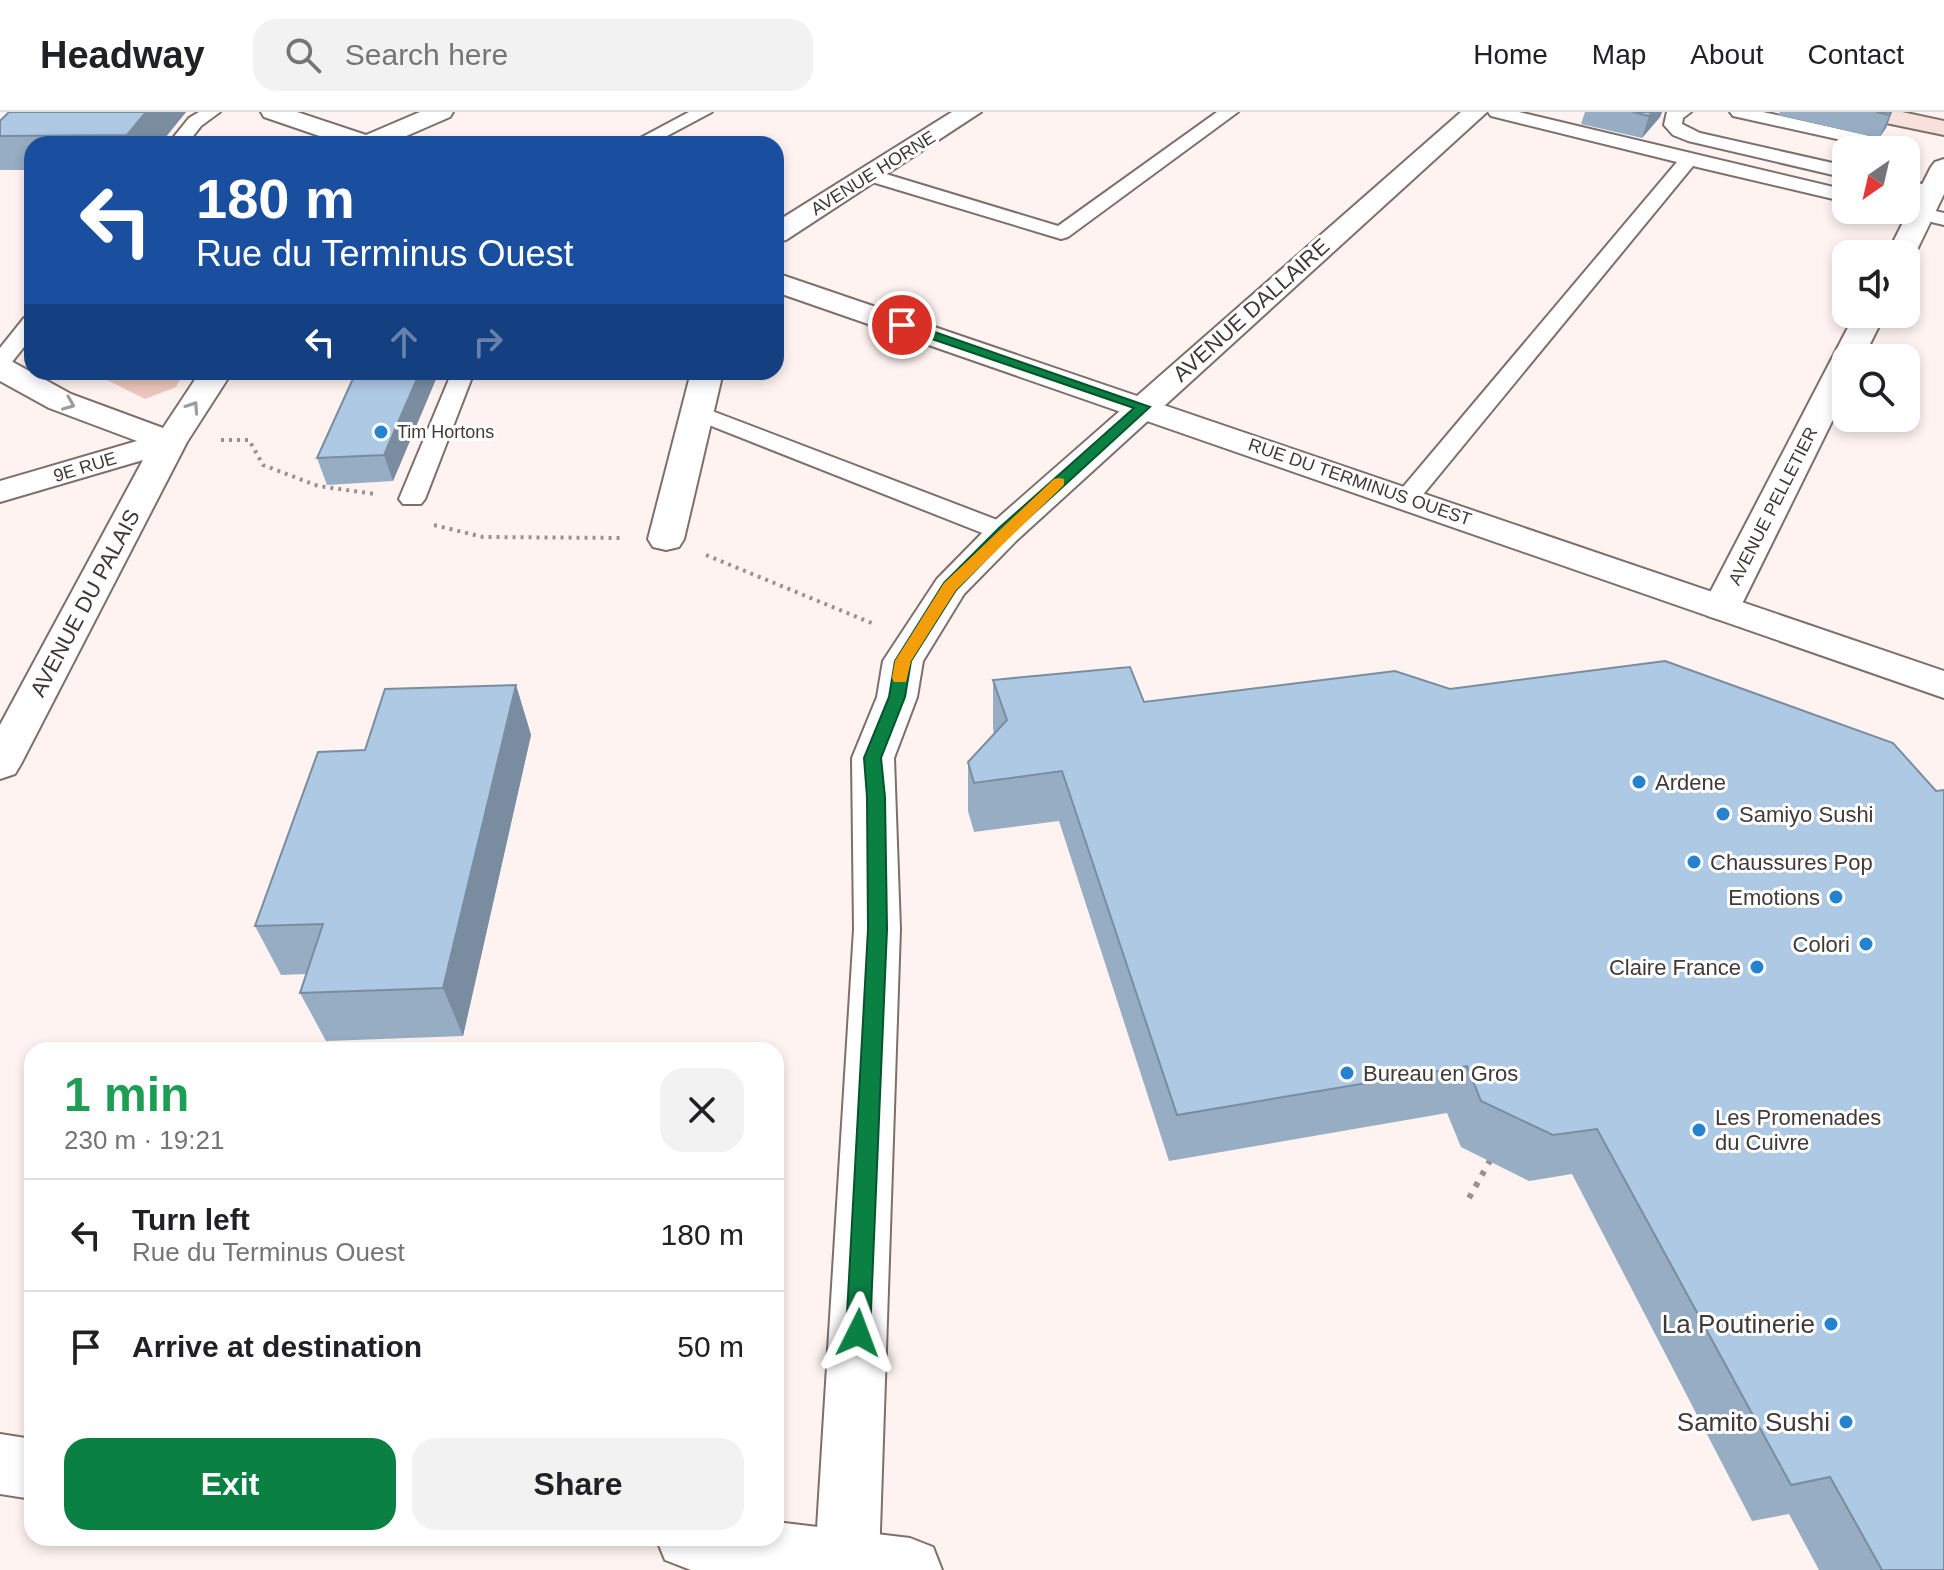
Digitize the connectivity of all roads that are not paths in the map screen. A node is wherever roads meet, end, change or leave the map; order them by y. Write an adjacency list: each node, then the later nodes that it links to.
1 (211, 112): 13 (lane)
2 (273, 112): 14 (street)
3 (441, 112): 15 (street)
4 (703, 112): 16 (lane)
5 (969, 112): 21 (street, AVENUE HORNE)
6 (1229, 112): 21 (lane)
7 (1475, 112): 35 (street, AVENUE DALLAIRE)
8 (1497, 112): 18 (lane)
9 (1682, 112): 20 (lane)
10 (1739, 112): 17 (lane)
11 (1866, 112): 12 (main road)
12 (1944, 128)
13 (184, 136)
14 (344, 136)
15 (386, 136)
16 (654, 136)
17 (1847, 136)
18 (1689, 159): 22 (lane); 39 (lane)
19 (1944, 167): 23 (street)
20 (1832, 169)
21 (869, 175): 24 (street, AVENUE HORNE)
22 (1832, 193)
23 (1921, 204): 25 (street)
24 (784, 229)
25 (1907, 240)
26 (784, 285): 35 (street, RUE DU TERMINUS OUEST)
27 (24, 334): 28 (lane)
28 (0, 365): 29 (street, one-way to 29)
29 (24, 379)
30 (25, 380): 37 (street, one-way to 37)
31 (211, 380): 37 (street, AVENUE DU PALAIS, one-way to 31)
32 (460, 380): 40 (lane)
33 (705, 380): 36 (street)
34 (1832, 390): 43 (street, AVENUE PELLETIER)
35 (1143, 407): 39 (street, RUE DU TERMINUS OUEST); 41 (street, AVENUE DALLAIRE)
36 (699, 413): 41 (lane); 42 (street)
37 (170, 442): 38 (street, 9E RUE); 45 (street, AVENUE DU PALAIS)
38 (0, 492)
39 (1407, 498): 43 (street, RUE DU TERMINUS OUEST)
40 (412, 499)
41 (1004, 532): 50 (street, AVENUE DALLAIRE)
42 (666, 539)
43 (1721, 608): 44 (street, RUE DU TERMINUS OUEST)
44 (1944, 685)
45 (0, 764)
46 (0, 1464): 47 (street)
47 (24, 1468)
48 (685, 1546): 51 (lane)
49 (734, 1546): 50 (street)
50 (847, 1561): 52 (street)
51 (681, 1570)
52 (910, 1570)

